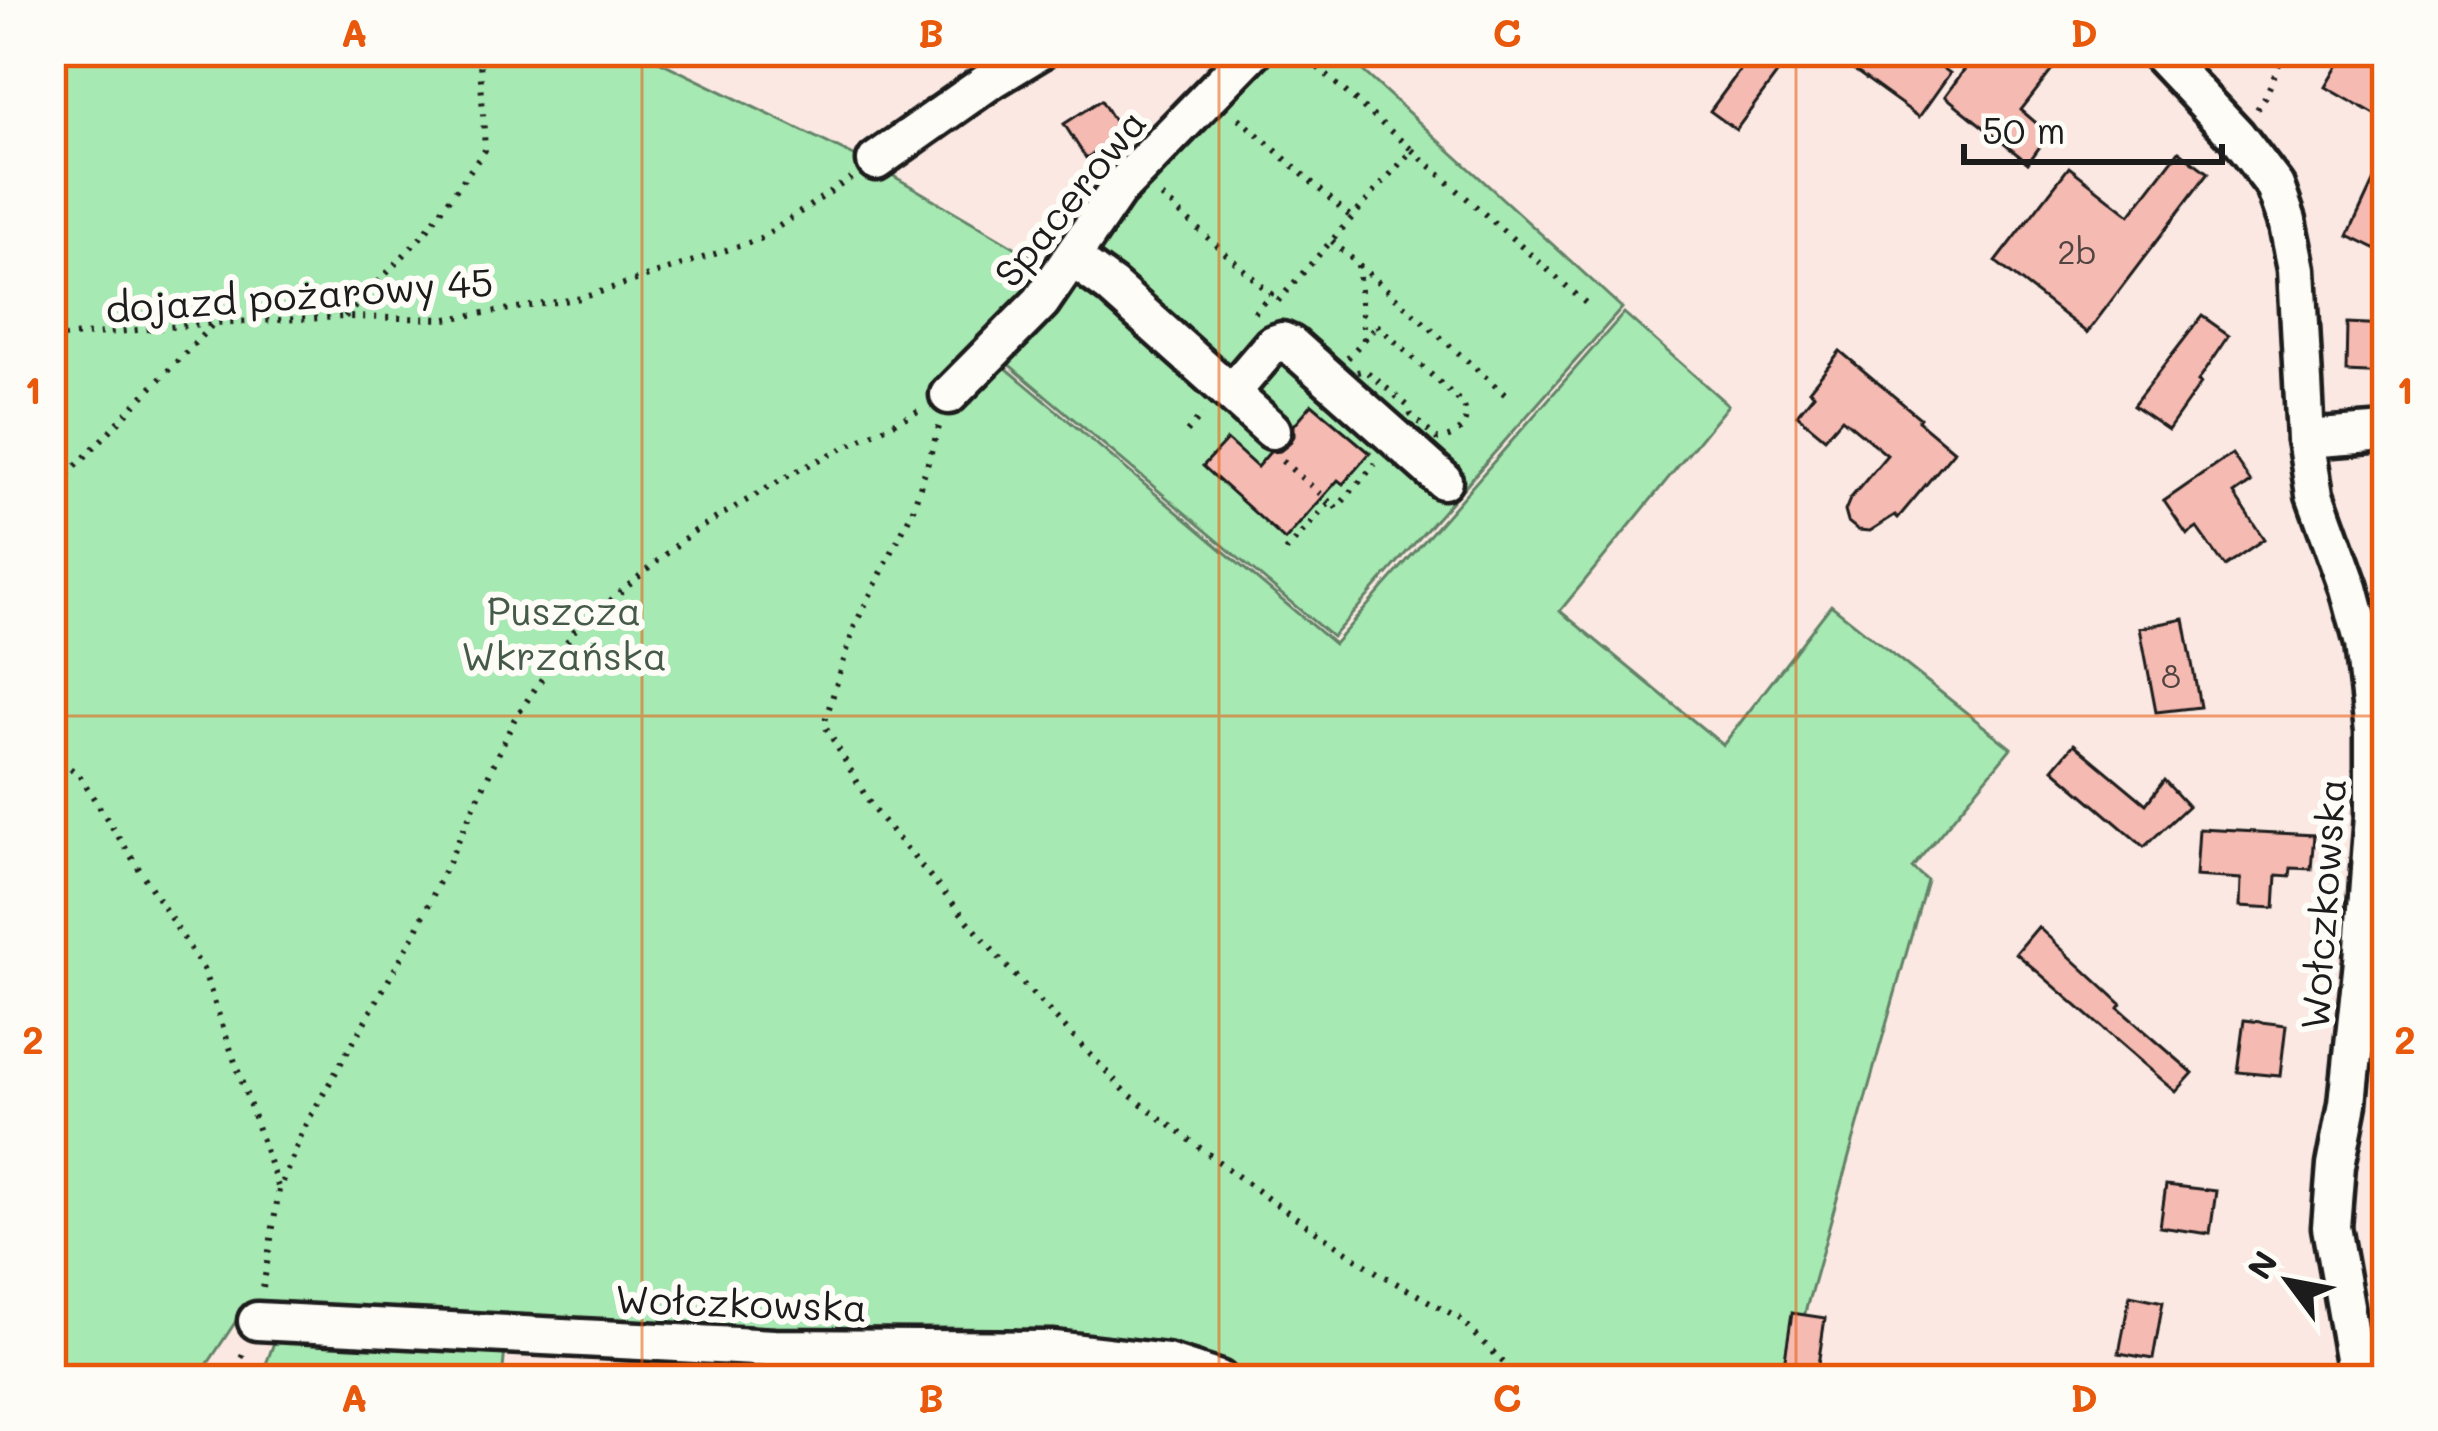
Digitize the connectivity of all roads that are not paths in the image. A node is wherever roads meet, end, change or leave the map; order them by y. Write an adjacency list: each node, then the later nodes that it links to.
1 (1039, 51): 4 (street)
2 (1253, 51): 5 (street, Spacerowa)
3 (2157, 51): 10 (street, Wołczkowska)
4 (876, 161)
5 (1072, 258): 6 (street); 7 (street, Spacerowa)
6 (1231, 393): 8 (street); 11 (street)
7 (950, 394)
8 (1272, 430)
9 (2387, 434): 10 (street)
10 (2306, 440): 14 (street, Wołczkowska)
11 (1443, 480)
12 (257, 1321): 13 (street, Wołczkowska)
13 (1220, 1380)
14 (2358, 1380)

